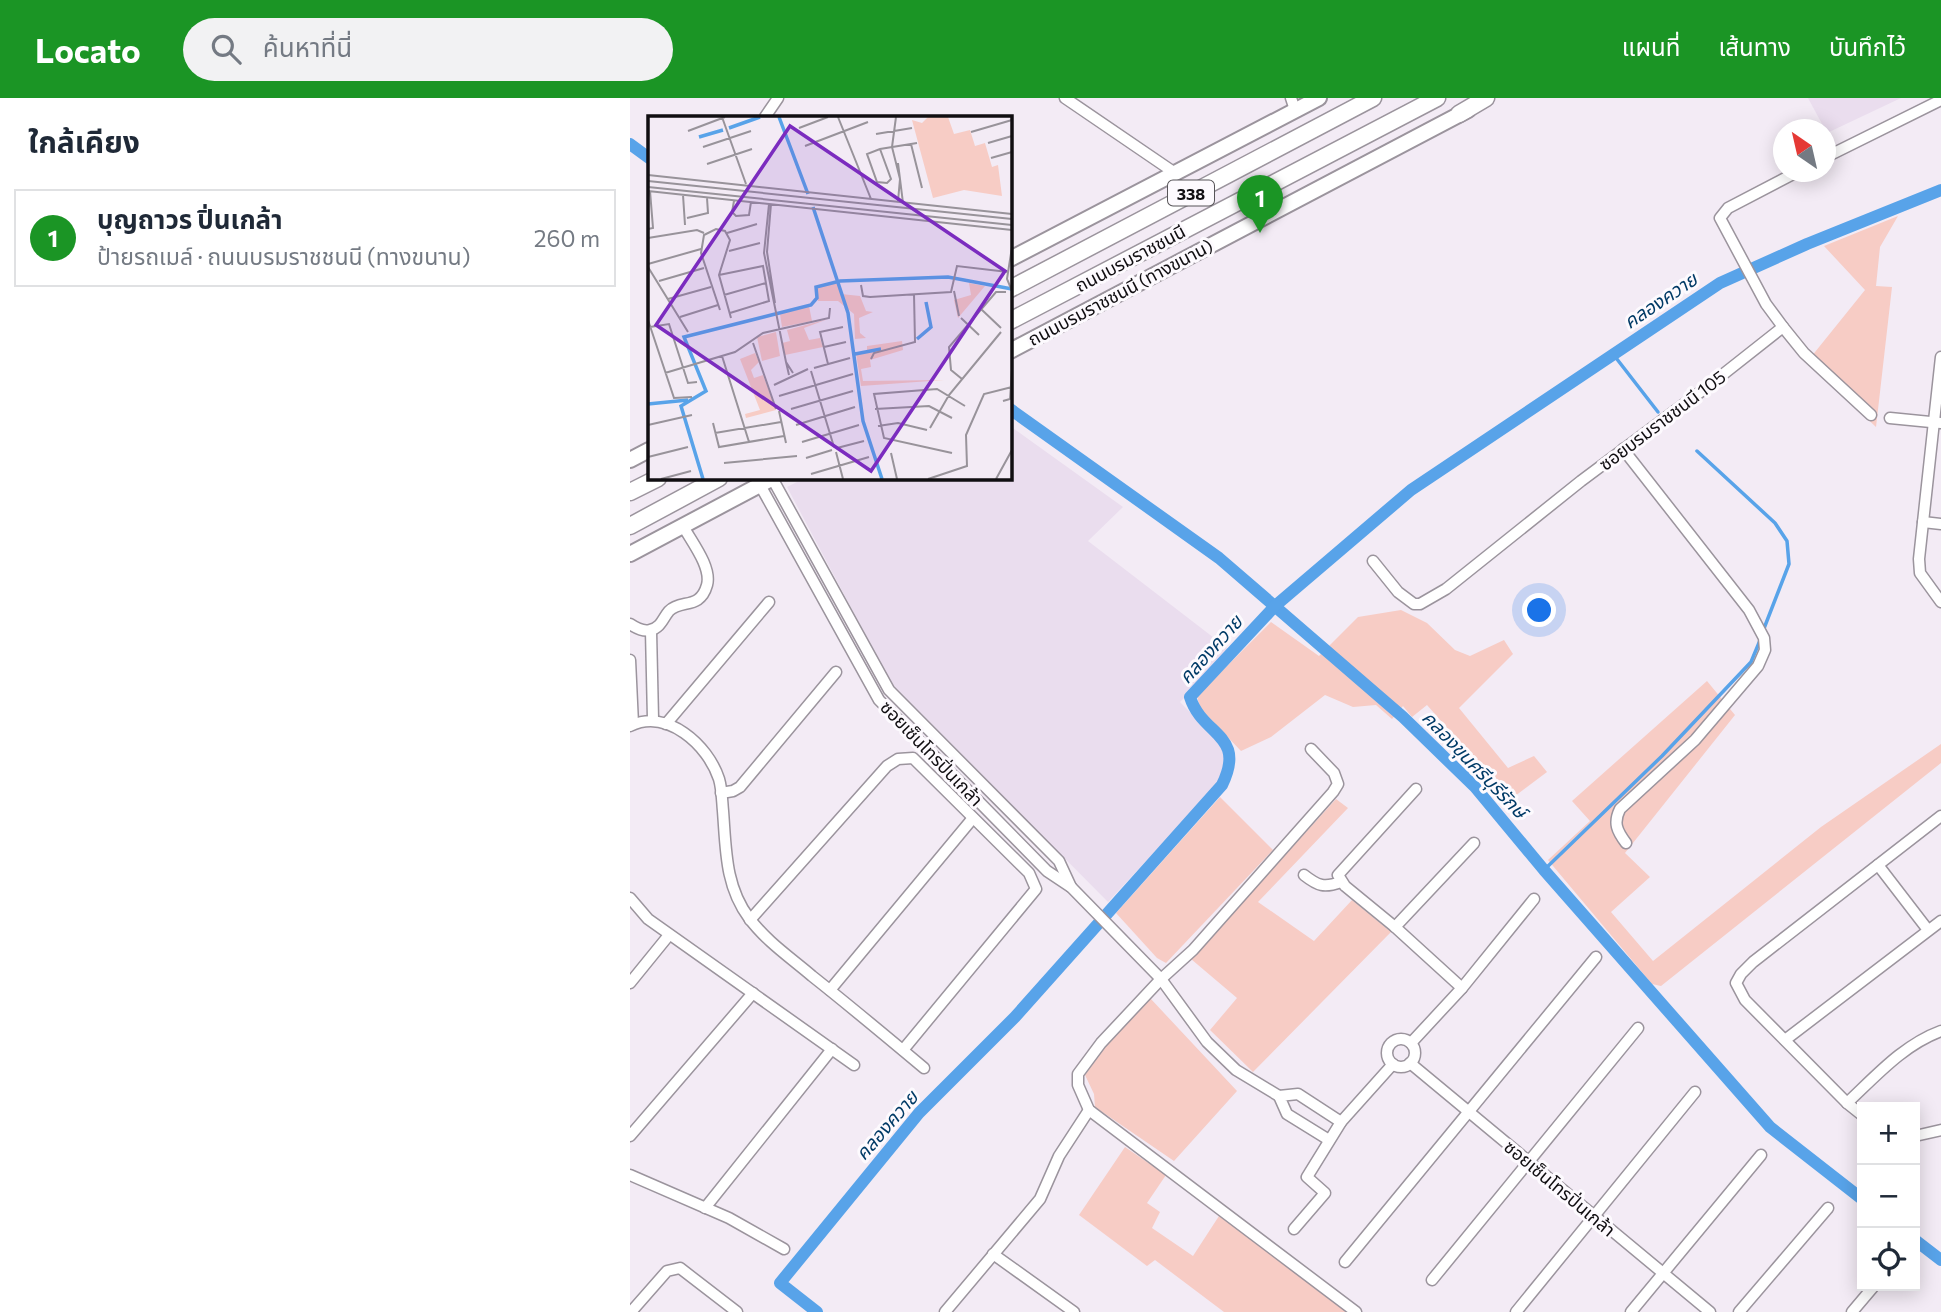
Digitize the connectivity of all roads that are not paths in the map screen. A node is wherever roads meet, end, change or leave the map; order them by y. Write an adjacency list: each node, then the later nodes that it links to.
1 (778, 98): 11 (street)
2 (1065, 98): 13 (street)
3 (1319, 98): 9 (main road, 338)
4 (1373, 98): 16 (main road, ถนนบรมราชชนนี / 338)
5 (1437, 98): 17 (main road, ถนนบรมราชชนนี / 338)
6 (1486, 98): 10 (main road)
7 (1491, 98): 10 (main road, ถนนบรมราชชนนี (ทางขนาน))
8 (1941, 100): 12 (street)
9 (1293, 104): 13 (main road, 338)
10 (1459, 114): 19 (main road, ถนนบรมราชชนนี (ทางขนาน))
11 (766, 116)
12 (1836, 152)
13 (1175, 173): 15 (main road, 338)
14 (1778, 182): 18 (street)
15 (1012, 258)
16 (1012, 288)
17 (1012, 320)
18 (1783, 327): 21 (street); 24 (street, ซอยบรมราชชนนี 105)
19 (1012, 350)
20 (1941, 357): 23 (street)
21 (1871, 415)
22 (1890, 418): 23 (street)
23 (1938, 423): 31 (street)
24 (1623, 449): 36 (street, ซอยบรมราชชนนี 105); 52 (street)
25 (648, 451): 26 (main road)
26 (630, 460)
27 (654, 480): 30 (main road)
28 (715, 480): 33 (main road)
29 (768, 480): 34 (main road); 64 (street, ซอยเซ็นโทรปิ่นเกล้า)
30 (630, 492)
31 (1923, 522): 32 (street); 38 (street)
32 (1941, 524)
33 (630, 526)
34 (683, 526): 35 (main road); 40 (street)
35 (630, 554)
36 (1373, 561)
37 (769, 602): 44 (street)
38 (1941, 602)
39 (630, 624): 40 (street)
40 (651, 631): 43 (street)
41 (630, 660): 45 (street)
42 (836, 672): 48 (street)
43 (653, 719): 44 (street); 45 (street)
44 (666, 724): 48 (street)
45 (632, 725)
46 (1311, 749): 64 (street)
47 (1416, 789): 55 (street)
48 (721, 793): 58 (street)
49 (1941, 816): 53 (street)
50 (973, 818): 58 (street); 67 (street); 74 (street)
51 (1474, 843): 60 (street)
52 (1626, 843)
53 (1878, 865): 61 (street); 71 (street)
54 (1304, 875): 55 (street)
55 (1341, 882): 60 (street)
56 (630, 898): 62 (street)
57 (1535, 900): 66 (street)
58 (750, 920): 67 (street)
59 (1941, 921): 61 (street)
60 (1395, 927): 66 (street)
61 (1928, 930): 71 (street)
62 (669, 935): 65 (street); 68 (street)
63 (1596, 957): 84 (street)
64 (1161, 979): 80 (street, ซอยเซ็นโทรปิ่นเกล้า); 82 (street)
65 (630, 983)
66 (1462, 988): 72 (street)
67 (830, 990): 74 (street)
68 (753, 993): 73 (street); 88 (street)
69 (1638, 1028): 91 (street)
70 (1941, 1031): 81 (street)
71 (1785, 1040): 81 (street)
72 (1411, 1043): 75 (street); 76 (street)
73 (832, 1049): 77 (street); 93 (street)
74 (903, 1050): 78 (street)
75 (1410, 1063): 76 (street); 84 (street, ซอยเซ็นโทรปิ่นเกล้า)
76 (1393, 1064): 85 (street)
77 (854, 1065)
78 (924, 1068)
79 (1695, 1093): 95 (street)
80 (1279, 1096): 85 (street, ซอยเซ็นโทรปิ่นเกล้า); 89 (street, ซอยเซ็นโทรปิ่นเกล้า)
81 (1847, 1103): 83 (street)
82 (1089, 1110): 98 (street); 107 (street)
83 (1857, 1111)
84 (1469, 1112): 91 (street, ซอยเซ็นโทรปิ่นเกล้า); 99 (street)
85 (1341, 1122): 89 (street)
86 (1941, 1130): 87 (street)
87 (1920, 1135)
88 (630, 1136)
89 (1329, 1140): 96 (street)
90 (1761, 1155): 100 (street)
91 (1529, 1162): 95 (street, ซอยเซ็นโทรปิ่นเกล้า); 101 (street)
92 (630, 1175): 93 (street)
93 (705, 1208): 97 (street)
94 (1828, 1208): 111 (street)
95 (1594, 1216): 100 (street, ซอยเซ็นโทรปิ่นเกล้า); 108 (street)
96 (1294, 1229)
97 (784, 1249)
98 (993, 1254): 105 (street); 106 (street)
99 (1345, 1262)
100 (1663, 1274): 109 (street); 110 (street, ซอยเซ็นโทรปิ่นเกล้า)
101 (1432, 1280)
102 (1870, 1291): 112 (street)
103 (631, 1312): 104 (street)
104 (737, 1312)
105 (945, 1312)
106 (1074, 1312)
107 (1356, 1312)
108 (1516, 1312)
109 (1631, 1312)
110 (1710, 1312)
111 (1739, 1312)
112 (1852, 1312)

